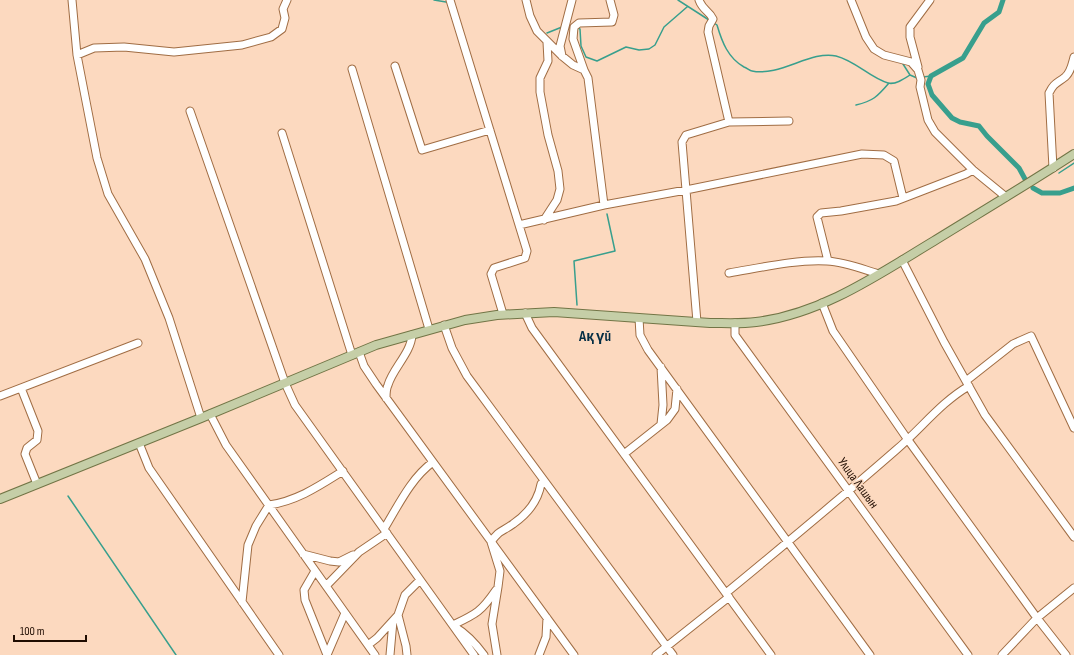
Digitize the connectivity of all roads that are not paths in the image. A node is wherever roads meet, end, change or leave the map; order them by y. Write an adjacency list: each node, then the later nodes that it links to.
1 (72, 0): 11 (street)
2 (287, 0): 11 (street)
3 (450, 0): 21 (street)
4 (526, 0): 10 (street)
5 (572, 0): 12 (street)
6 (610, 0): 16 (street)
7 (699, 0): 20 (street)
8 (851, 0): 17 (street)
9 (930, 0): 17 (street)
10 (547, 42): 12 (street); 30 (street)
11 (77, 55): 55 (street)
12 (562, 56): 16 (street)
13 (1074, 57): 24 (street)
14 (395, 66): 21 (street)
15 (352, 69): 43 (street)
16 (584, 70): 29 (street)
17 (918, 70): 25 (street)
18 (190, 111): 48 (street)
19 (789, 121): 20 (street)
20 (729, 122): 26 (street)
21 (490, 130): 31 (street)
22 (282, 133): 46 (street)
23 (1074, 154): 24 (main road)
24 (1053, 168): 27 (main road)
25 (973, 170): 27 (street); 28 (street)
26 (686, 190): 28 (street); 29 (street); 40 (street)
27 (1006, 197): 32 (main road)
28 (903, 198): 33 (street)
29 (604, 205): 30 (street)
30 (544, 220): 31 (street)
31 (519, 225): 38 (street)
32 (902, 260): 35 (main road); 49 (street)
33 (828, 261): 34 (street); 35 (street)
34 (729, 273)
35 (879, 274): 36 (main road)
36 (822, 303): 41 (main road); 58 (street)
37 (525, 313): 38 (main road); 39 (main road); 60 (street)
38 (503, 314): 42 (main road)
39 (639, 318): 40 (main road); 47 (street)
40 (697, 322): 41 (main road)
41 (734, 323): 65 (street, Улица Лашын)
42 (444, 325): 43 (main road); 89 (street)
43 (429, 329): 44 (main road)
44 (412, 335): 46 (main road); 53 (street)
45 (138, 343): 50 (street)
46 (356, 354): 48 (main road); 53 (street)
47 (660, 366): 51 (street); 56 (street)
48 (285, 383): 54 (main road); 62 (street)
49 (967, 383): 57 (street); 58 (street); 69 (street)
50 (21, 388): 52 (street); 63 (street)
51 (677, 389): 56 (street); 70 (street)
52 (0, 396)
53 (386, 398): 61 (street)
54 (210, 414): 55 (main road); 67 (street)
55 (201, 418): 59 (main road)
56 (661, 424): 60 (street)
57 (1074, 428)
58 (908, 440): 65 (street); 86 (street)
59 (139, 443): 63 (main road); 82 (street)
60 (624, 454): 81 (street)
61 (433, 462): 68 (street); 71 (street)
62 (343, 471): 67 (street); 68 (street)
63 (37, 484): 66 (main road)
64 (541, 484): 71 (street)
65 (849, 491): 70 (street); 104 (street, Улица Лашын)
66 (0, 499)
67 (269, 505): 73 (street); 82 (street)
68 (386, 531): 72 (street); 77 (street)
69 (1074, 537)
70 (788, 541): 81 (street); 103 (street)
71 (491, 542): 74 (street); 76 (street)
72 (359, 552): 73 (street); 78 (street)
73 (303, 554): 75 (street)
74 (505, 560): 76 (street); 85 (street)
75 (315, 571): 78 (street); 91 (street)
76 (500, 571): 79 (street)
77 (420, 580): 84 (street); 87 (street)
78 (326, 585): 83 (street)
79 (498, 586): 87 (street); 97 (street)
80 (1074, 588): 86 (street)
81 (727, 595): 89 (street); 102 (street)
82 (242, 602): 90 (street)
83 (345, 613): 88 (street); 91 (street)
84 (395, 618): 88 (street); 93 (street); 94 (street)
85 (547, 618): 98 (street); 99 (street)
86 (1037, 618): 105 (street); 106 (street)
87 (453, 626): 95 (street); 96 (street)
88 (368, 645): 92 (street)
89 (667, 646): 100 (street); 101 (street)
90 (279, 655)
91 (327, 655)
92 (375, 655)
93 (390, 655)
94 (407, 655)
95 (474, 655)
96 (484, 655)
97 (497, 655)
98 (539, 655)
99 (574, 655)
100 (656, 655)
101 (673, 655)
102 (771, 655)
103 (870, 655)
104 (968, 655)
105 (1002, 655)
106 (1066, 655)

